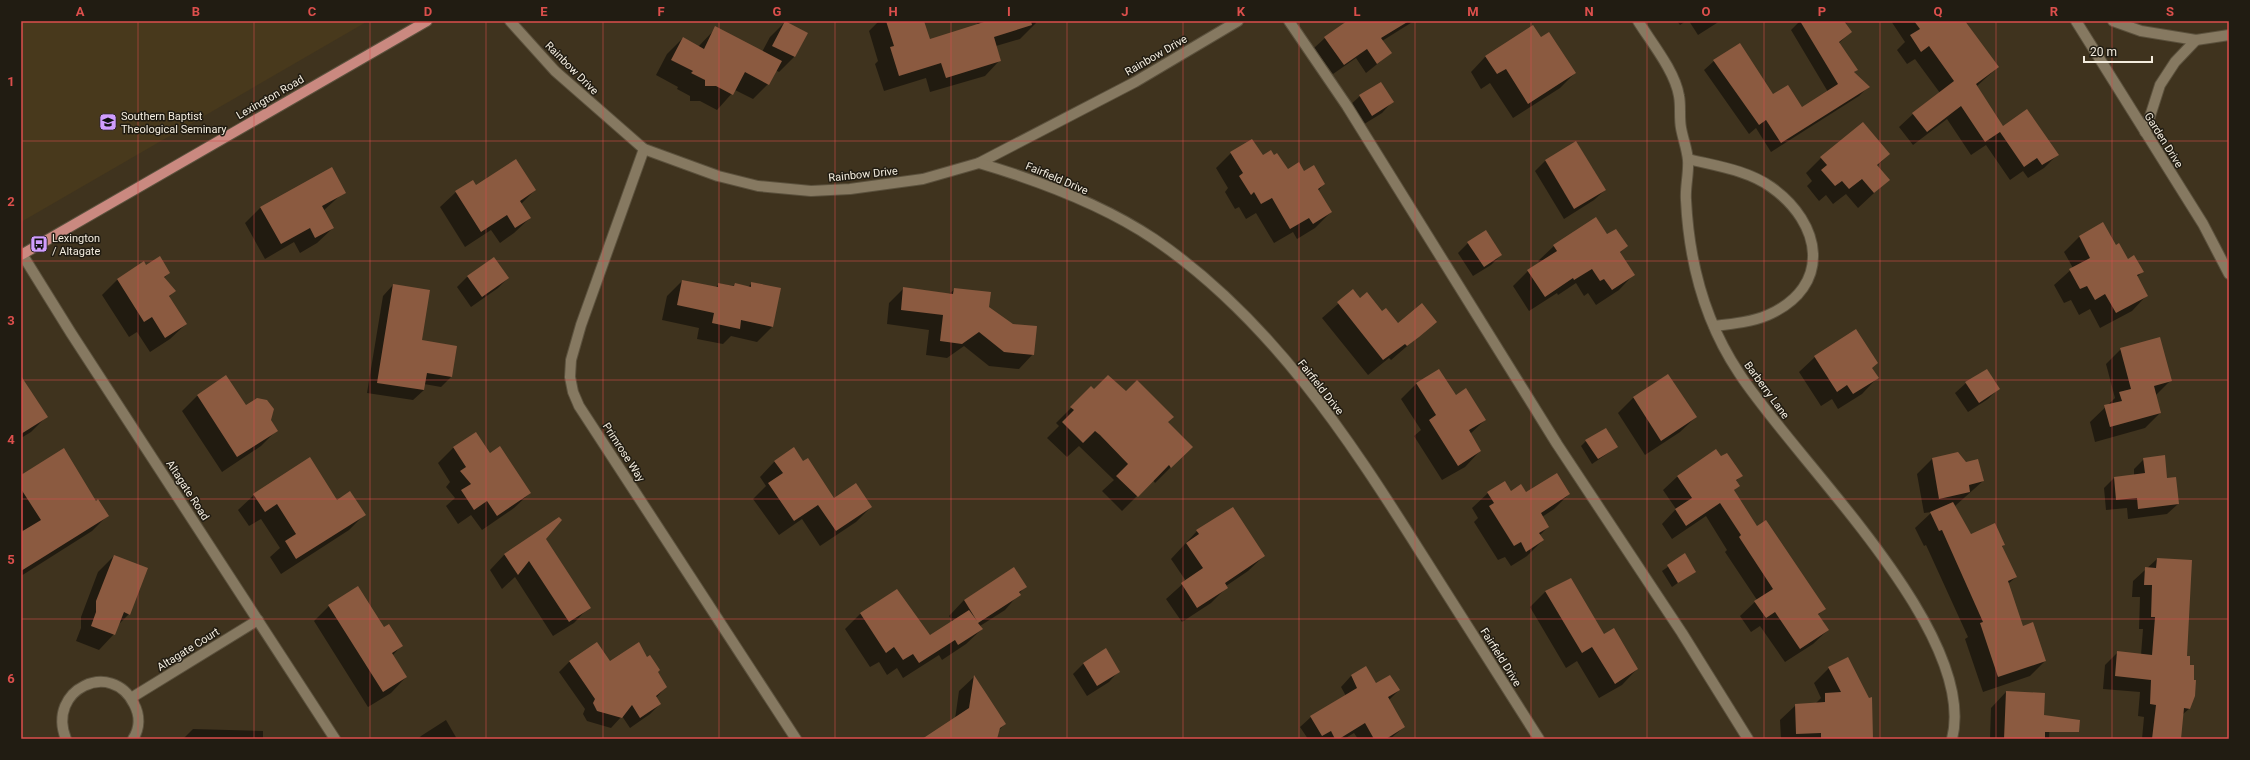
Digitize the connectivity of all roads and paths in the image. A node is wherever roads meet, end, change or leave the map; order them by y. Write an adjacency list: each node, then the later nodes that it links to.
1 (426, 21): 14 (main road, Lexington Road)
2 (510, 21): 11 (street, Rainbow Drive)
3 (1238, 21): 13 (street, Rainbow Drive)
4 (1289, 21): 24 (street)
5 (1638, 21): 12 (street, Barberry Lane)
6 (2076, 21): 10 (street, Garden Drive)
7 (2113, 21): 9 (street)
8 (2229, 35): 9 (street)
9 (2196, 40): 10 (street)
10 (2145, 132): 15 (street, Garden Drive)
11 (644, 149): 13 (street, Rainbow Drive); 22 (street, Primrose Way)
12 (1688, 160): 16 (street, Barberry Lane); 16 (street)
13 (979, 163): 23 (street, Fairfield Drive)
14 (22, 254): 17 (street, Altagate Road)
15 (2229, 274)
16 (1714, 326): 25 (street, Barberry Lane)
17 (258, 620): 18 (street, Altagate Court); 21 (street, Altagate Road)
18 (132, 698): 19 (street); 20 (street)
19 (66, 739)
20 (134, 739)
21 (335, 739)
22 (796, 739)
23 (1539, 739)
24 (1748, 739)
25 (1952, 739)

